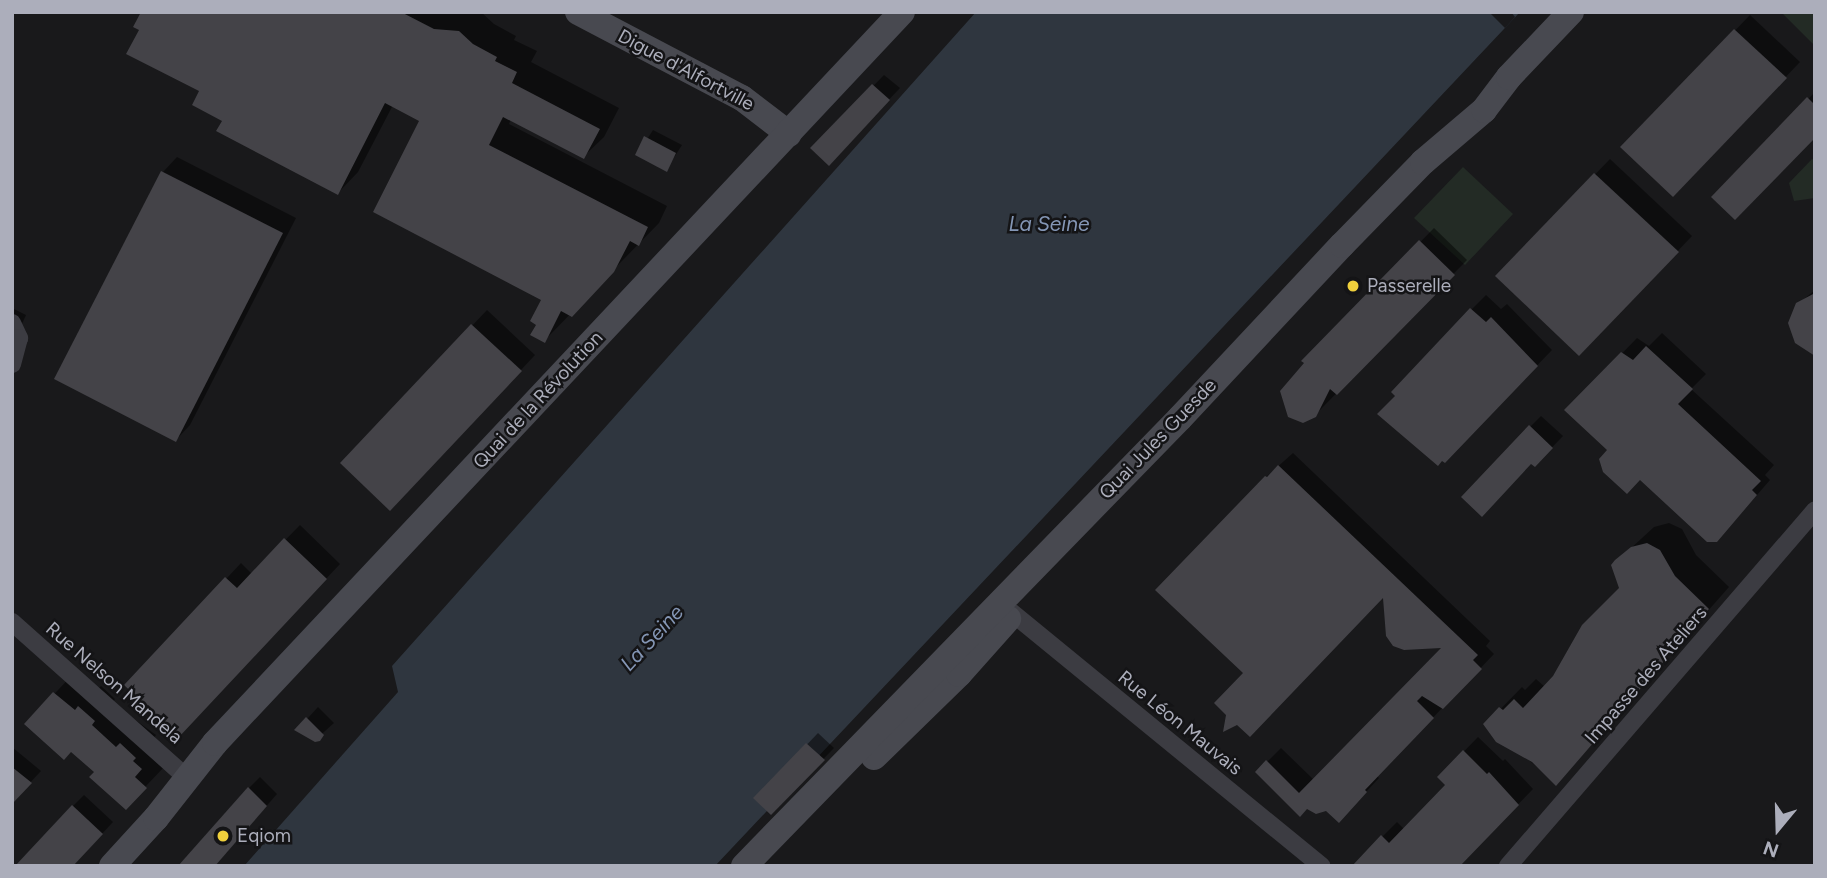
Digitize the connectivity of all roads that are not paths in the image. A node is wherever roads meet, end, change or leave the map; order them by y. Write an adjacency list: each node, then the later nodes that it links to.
1 (578, 12): 5 (main road, Digue d'Alfortville)
2 (902, 12): 5 (main road, Quai de la Révolution)
3 (1570, 12): 9 (main road, Quai Jules Guesde)
4 (1587, 12): 9 (main road, Quai Jules Guesde)
5 (789, 134): 11 (main road, Quai de la Révolution)
6 (15, 328): 7 (street)
7 (12, 364)
8 (1815, 510): 17 (street, Impasse des Ateliers)
9 (1006, 609): 14 (main road, Quai Jules Guesde); 15 (main road, Quai Jules Guesde); 16 (street, Rue Léon Mauvais)
10 (12, 622): 11 (street, Rue Nelson Mandela)
11 (182, 784): 12 (main road, Quai de la Révolution); 13 (main road, Quai de la Révolution)
12 (96, 866)
13 (112, 866)
14 (744, 866)
15 (767, 866)
16 (1322, 866)
17 (1508, 866)

